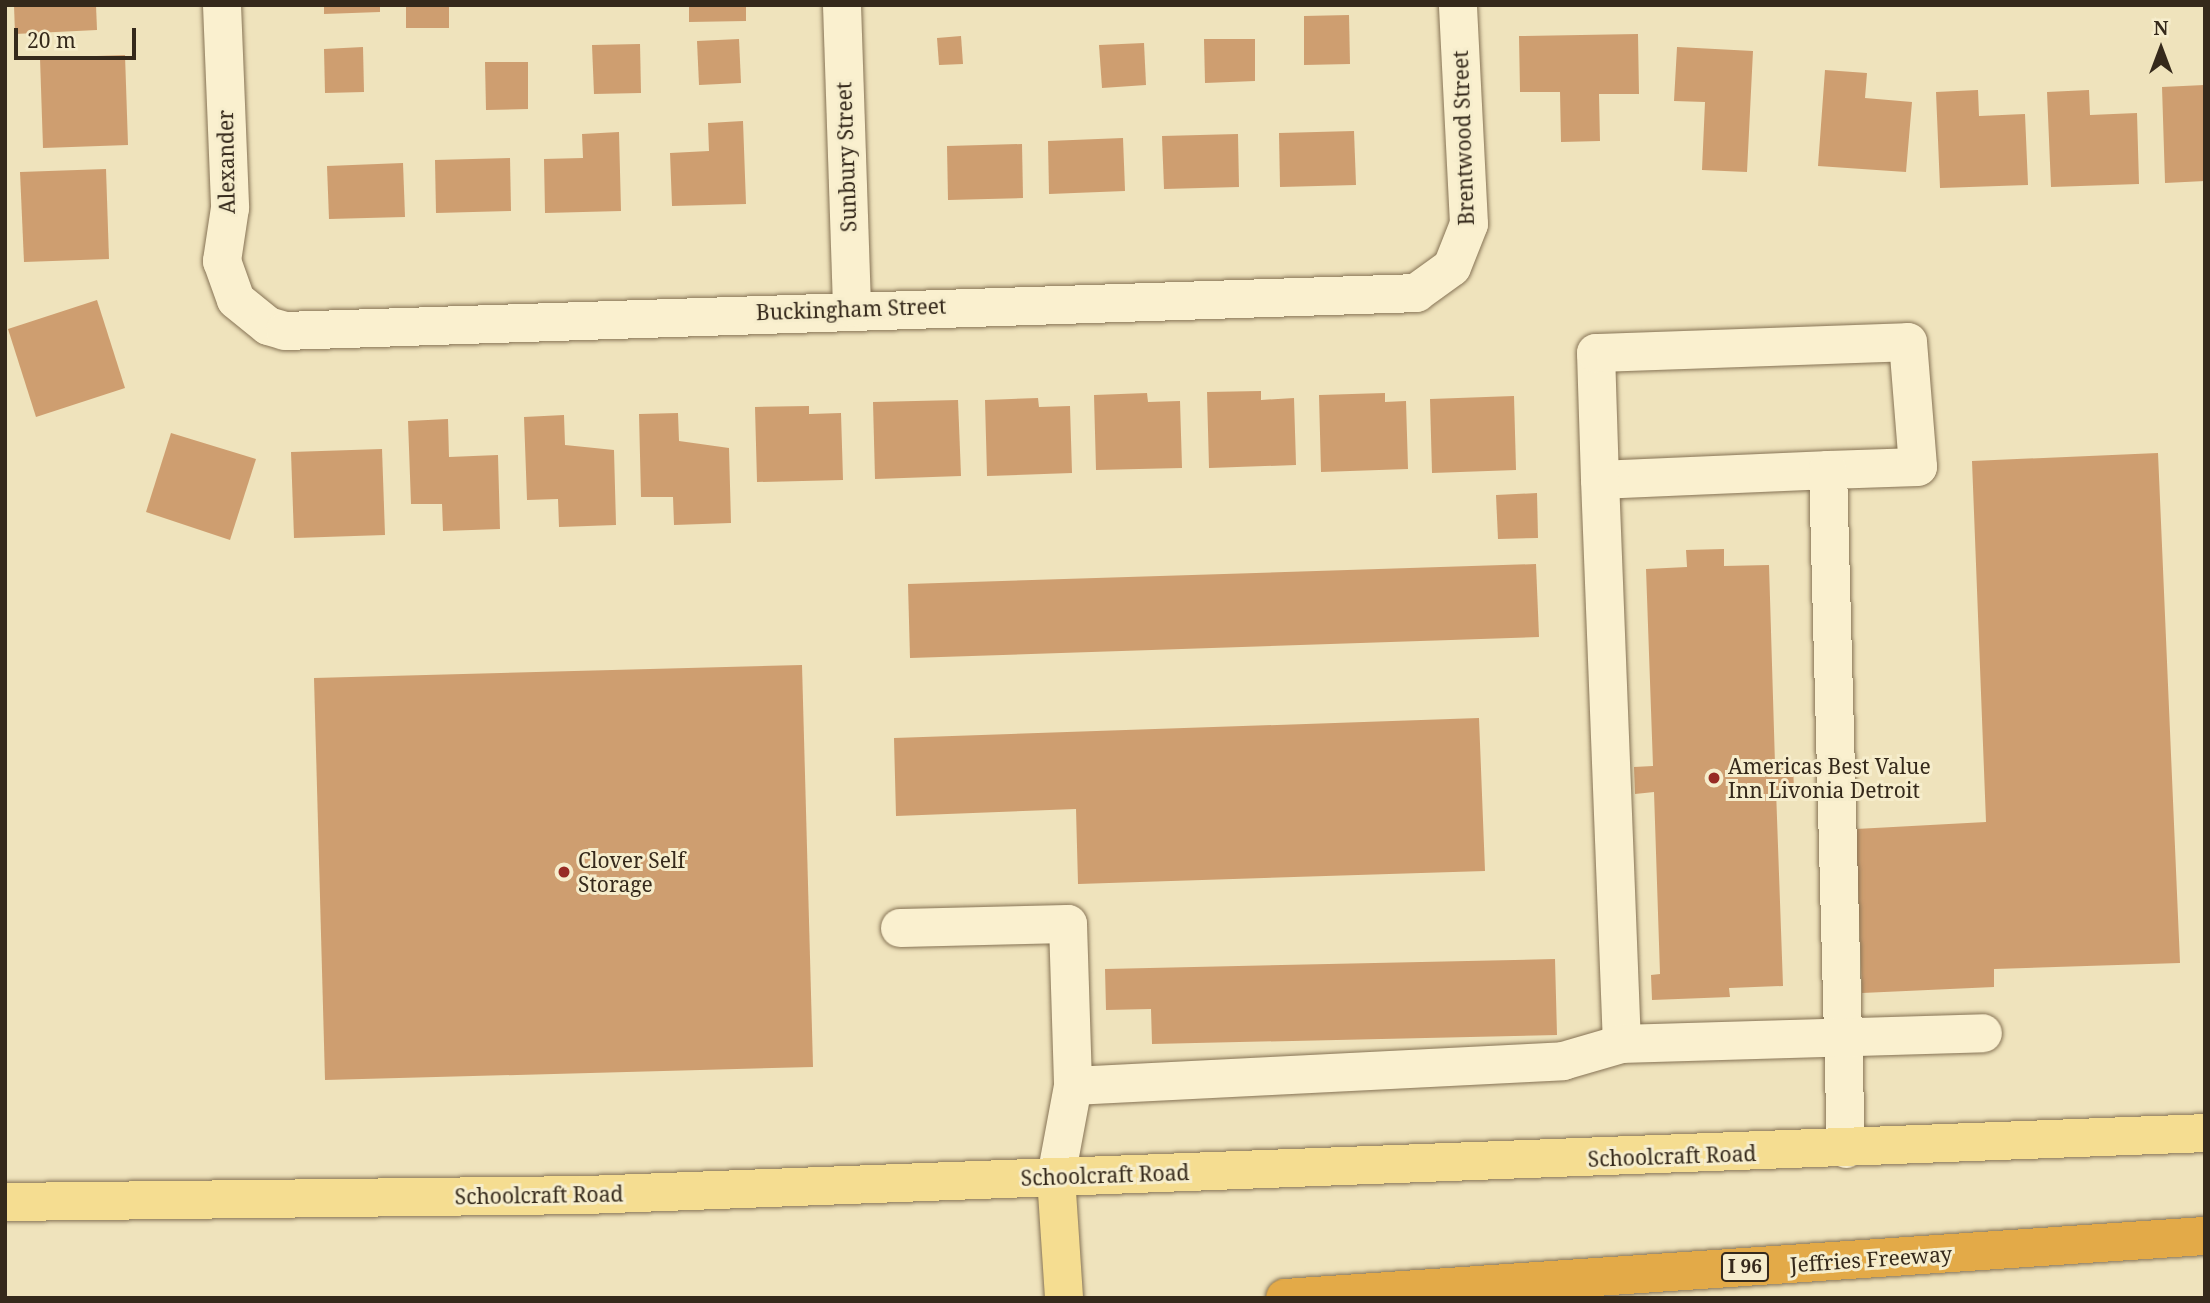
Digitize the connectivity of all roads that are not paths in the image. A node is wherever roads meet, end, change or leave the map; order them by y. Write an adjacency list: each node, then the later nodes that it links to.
1 (222, 5): 6 (street, Alexander)
2 (842, 5): 5 (street, Sunbury Street)
3 (1458, 5): 4 (street, Brentwood Street)
4 (1452, 267): 5 (street, Buckingham Street)
5 (852, 308): 6 (street, Buckingham Street)
6 (246, 311)
7 (1828, 470): 8 (street); 8 (street); 11 (street)
8 (1600, 480): 12 (street)
9 (900, 928): 13 (street)
10 (1983, 1033): 11 (street)
11 (1845, 1037): 12 (street); 15 (street)
12 (1622, 1044): 13 (street)
13 (1073, 1086): 16 (street)
14 (2205, 1133): 15 (main road, Schoolcraft Road)
15 (1846, 1149): 16 (main road, Schoolcraft Road)
16 (1057, 1193): 17 (main road, Schoolcraft Road); 19 (main road)
17 (5, 1202)
18 (2205, 1236): 20 (highway, Jeffries Freeway / I 96)
19 (1064, 1298)
20 (1285, 1298)

